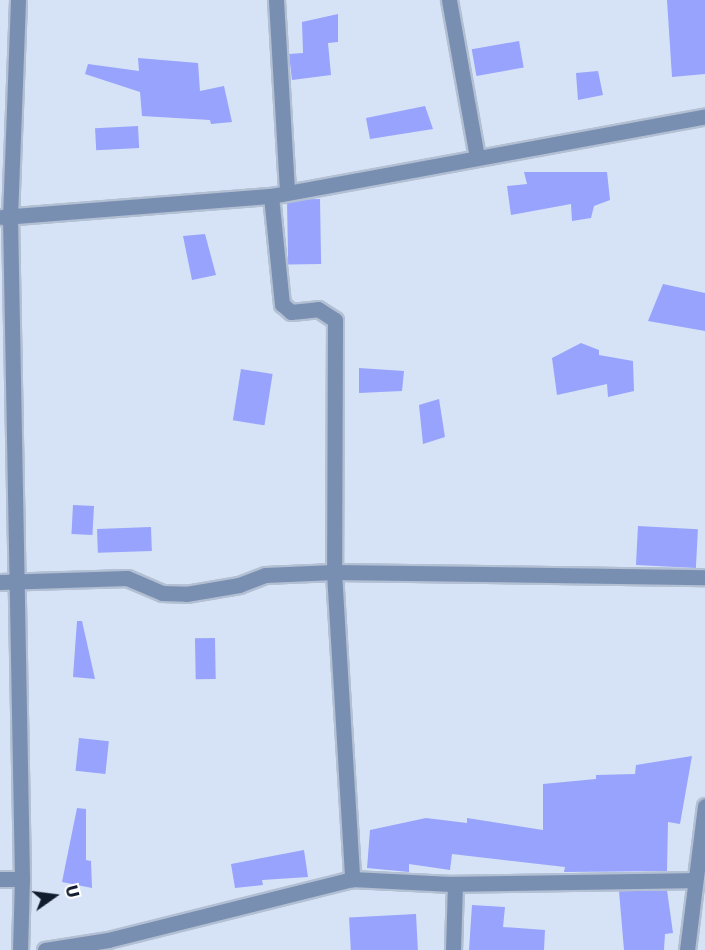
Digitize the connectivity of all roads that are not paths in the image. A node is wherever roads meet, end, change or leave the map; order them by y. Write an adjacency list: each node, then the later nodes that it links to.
1 (18, 0): 4 (street)
2 (276, 0): 7 (street)
3 (449, 0): 6 (street)
4 (7, 66): 9 (street)
5 (705, 116): 6 (street)
6 (477, 158): 7 (street)
7 (287, 193): 8 (street)
8 (271, 196): 9 (street); 11 (street)
9 (5, 216): 10 (street)
10 (6, 371): 14 (street)
11 (334, 572): 12 (street); 14 (street); 19 (street)
12 (705, 577)
13 (0, 582): 14 (street)
14 (18, 582): 18 (street)
15 (705, 806): 16 (street)
16 (702, 837): 20 (street)
17 (0, 879): 18 (street)
18 (22, 879): 22 (street)
19 (352, 879): 21 (street); 23 (street)
20 (693, 879): 21 (street); 25 (street)
21 (455, 884): 24 (street)
22 (20, 950)
23 (45, 950)
24 (453, 950)
25 (687, 950)

